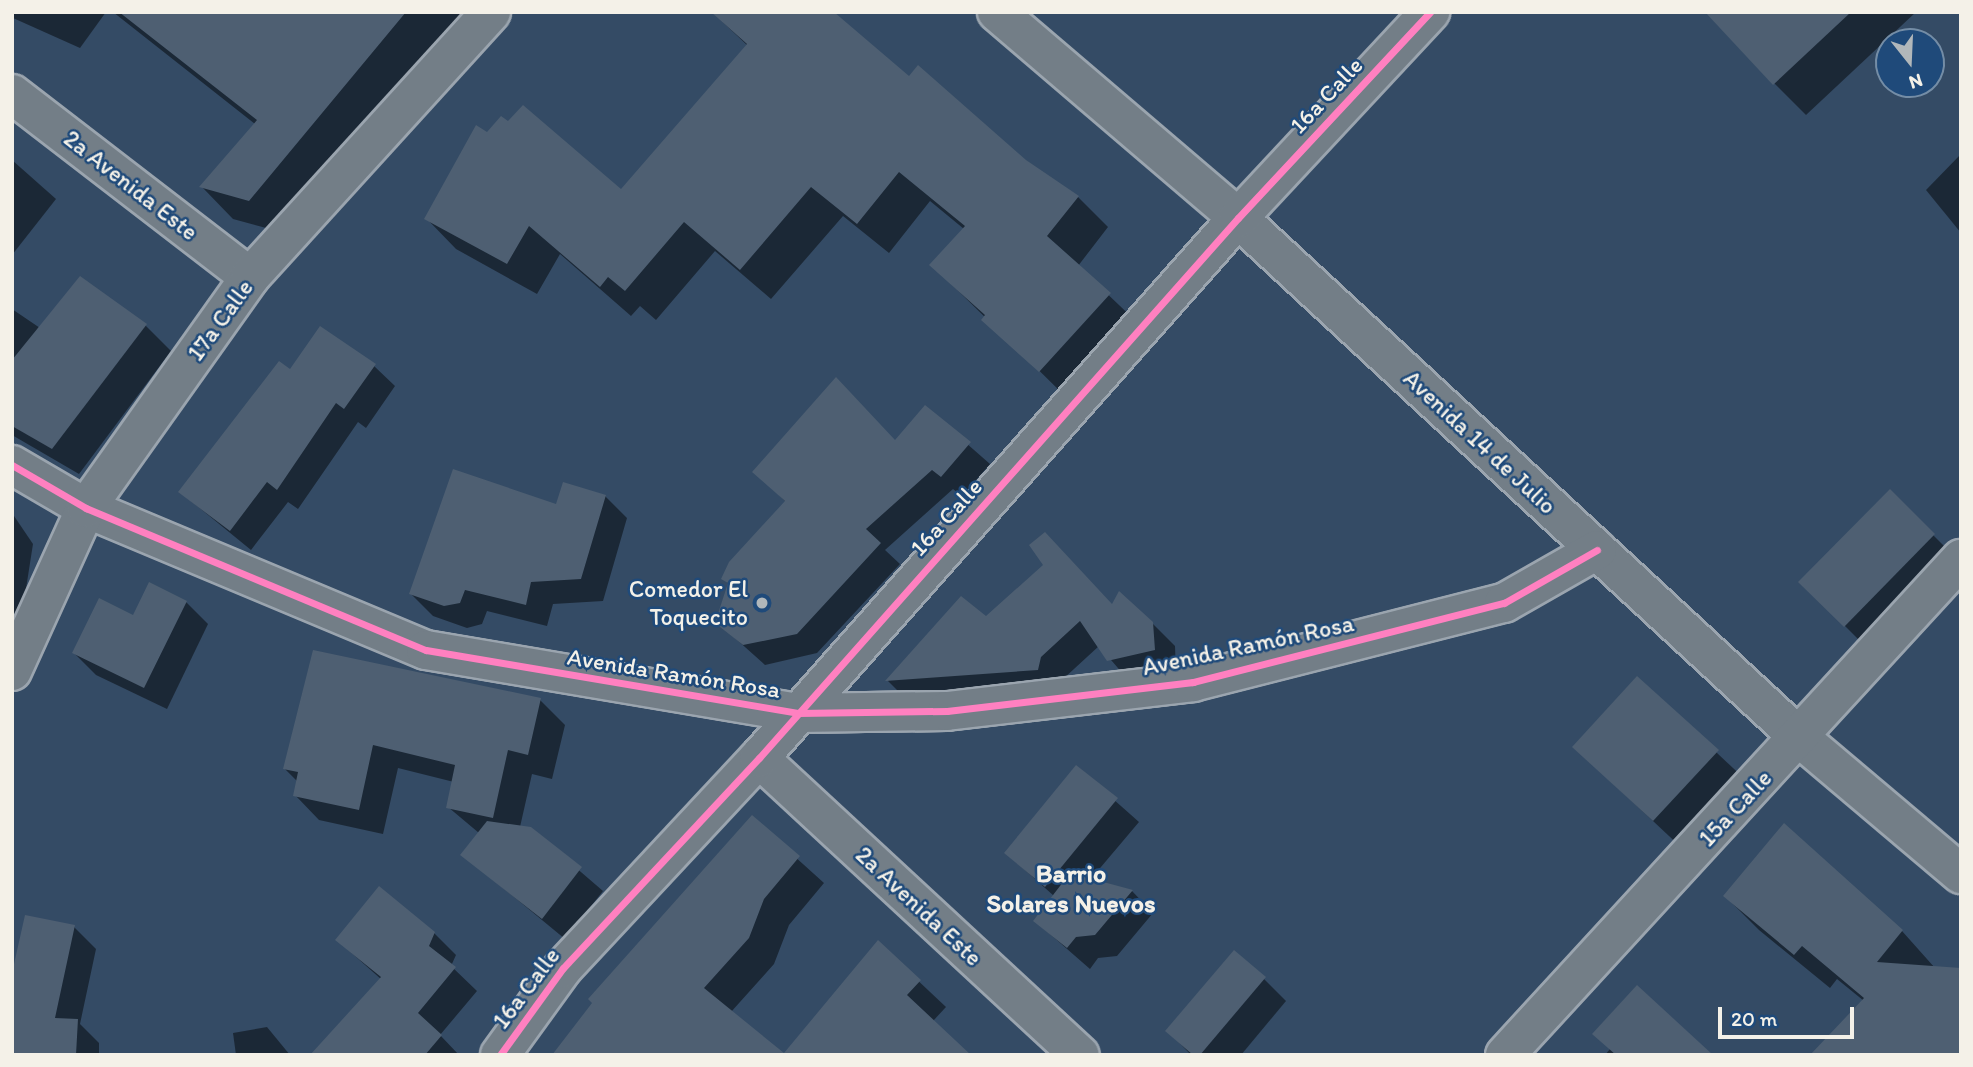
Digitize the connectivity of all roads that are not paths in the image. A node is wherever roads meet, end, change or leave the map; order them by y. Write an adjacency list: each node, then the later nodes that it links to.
1 (491, 12): 6 (street, 17a Calle)
2 (997, 12): 5 (street, Avenida 14 de Julio)
3 (1430, 12): 5 (street, 16a Calle)
4 (12, 94): 6 (street, 2a Avenida Este)
5 (1238, 218): 9 (street, Avenida 14 de Julio); 12 (street, 16a Calle)
6 (250, 277): 8 (street, 17a Calle)
7 (12, 465): 8 (street, Avenida Ramón Rosa)
8 (86, 508): 11 (street, 17a Calle); 12 (street, Avenida Ramón Rosa)
9 (1597, 550): 12 (street, Avenida Ramón Rosa); 13 (street, Avenida 14 de Julio)
10 (1961, 559): 13 (street, 15a Calle)
11 (12, 671)
12 (798, 713): 14 (street, 16a Calle)
13 (1800, 738): 15 (street, Avenida 14 de Julio); 18 (street, 15a Calle)
14 (759, 758): 16 (street, 16a Calle); 17 (street, 2a Avenida Este)
15 (1961, 874)
16 (500, 1055)
17 (1080, 1055)
18 (1505, 1055)

